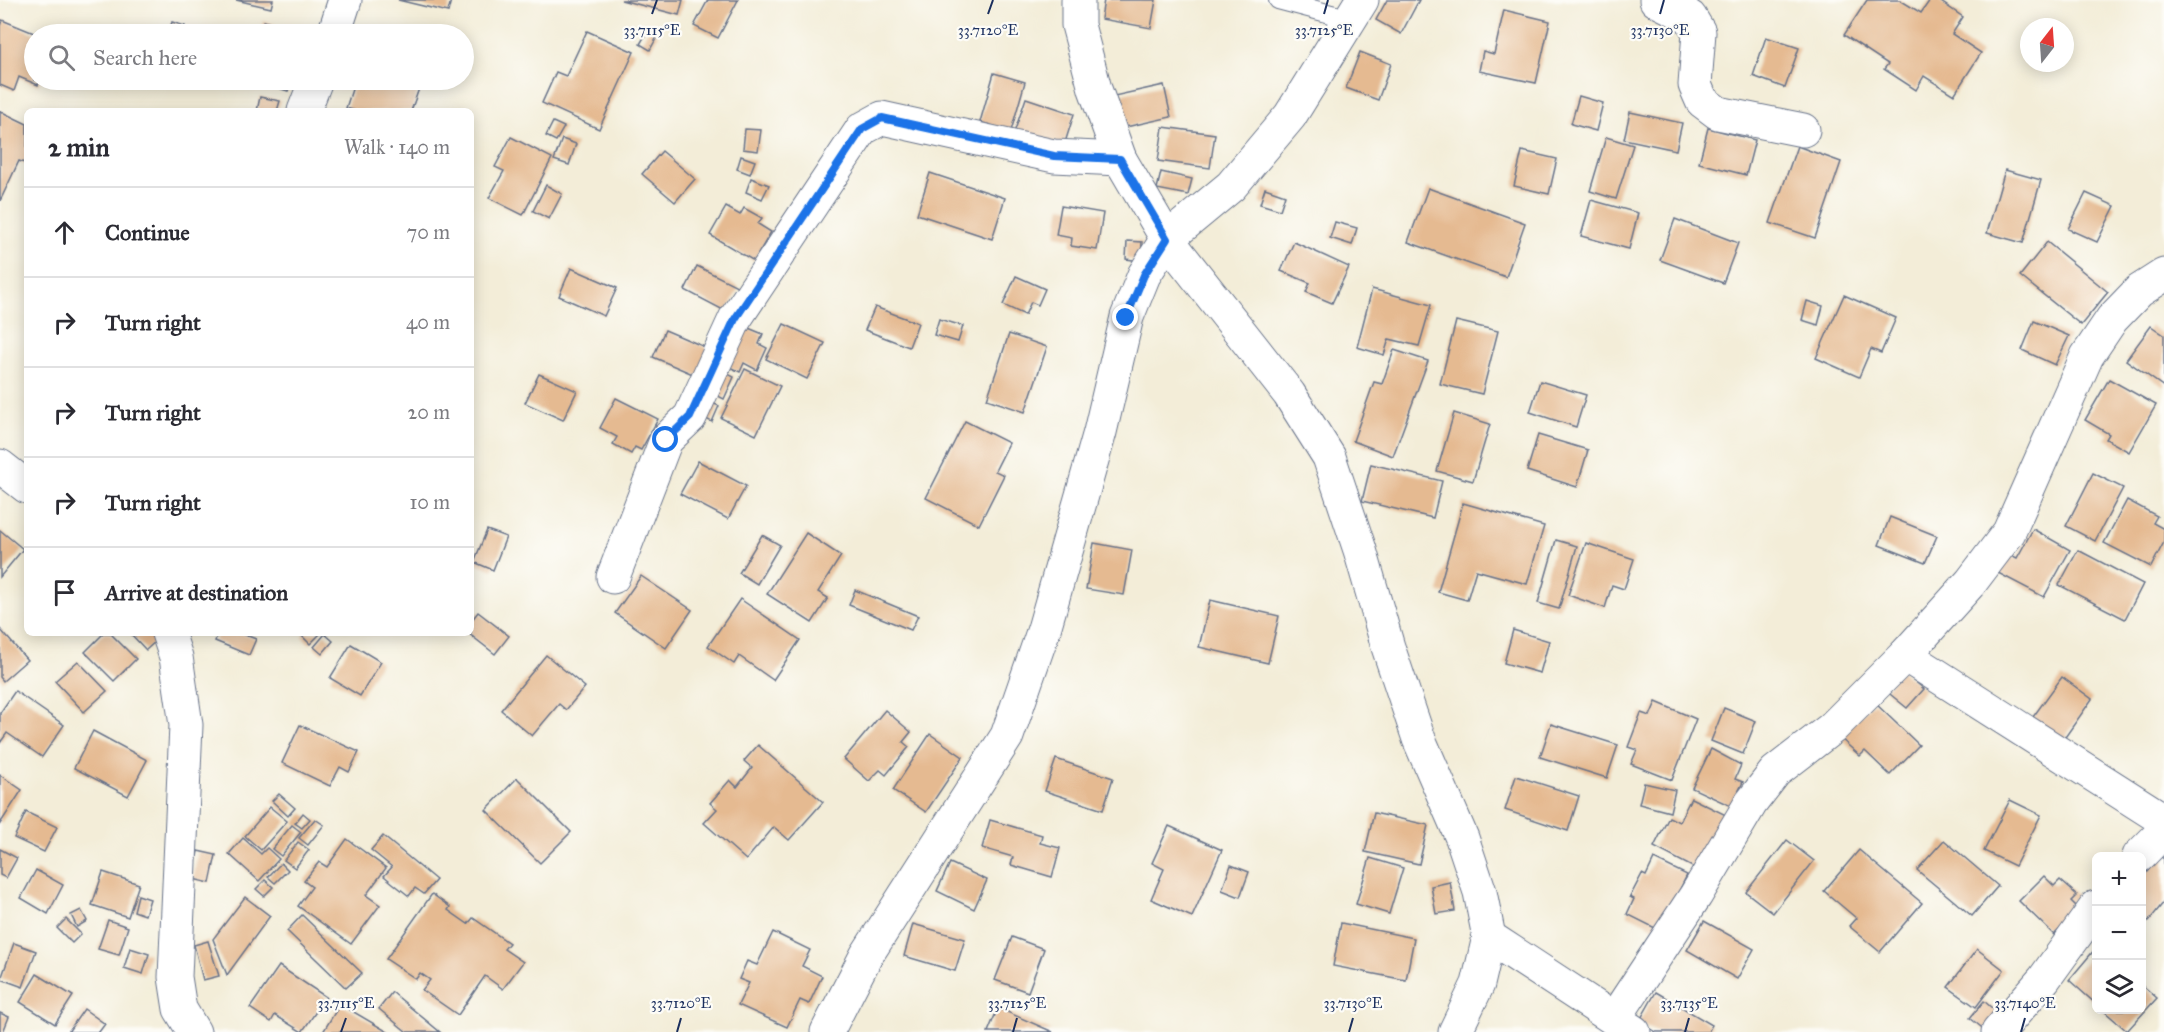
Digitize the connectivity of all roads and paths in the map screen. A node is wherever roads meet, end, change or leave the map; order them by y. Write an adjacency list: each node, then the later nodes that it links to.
1 (345, 0): 6 (street)
2 (1078, 0): 10 (street)
3 (1278, 0): 5 (lane)
4 (1656, 0): 9 (street)
5 (1356, 10): 11 (street)
6 (337, 24)
7 (312, 90): 8 (street)
8 (305, 108)
9 (1803, 130)
10 (1120, 159): 11 (street); 15 (street)
11 (1167, 239): 22 (street); 25 (street)
12 (2164, 275): 17 (street)
13 (0, 466): 14 (street)
14 (24, 485)
15 (613, 577)
16 (169, 636): 23 (street)
17 (1905, 654): 18 (street); 24 (street)
18 (2164, 820)
19 (2164, 831): 20 (street)
20 (2143, 852)
21 (2092, 914): 27 (street)
22 (1489, 937): 24 (street); 26 (street)
23 (180, 1024)
24 (1624, 1025)
25 (827, 1032)
26 (1455, 1032)
27 (1998, 1032)

